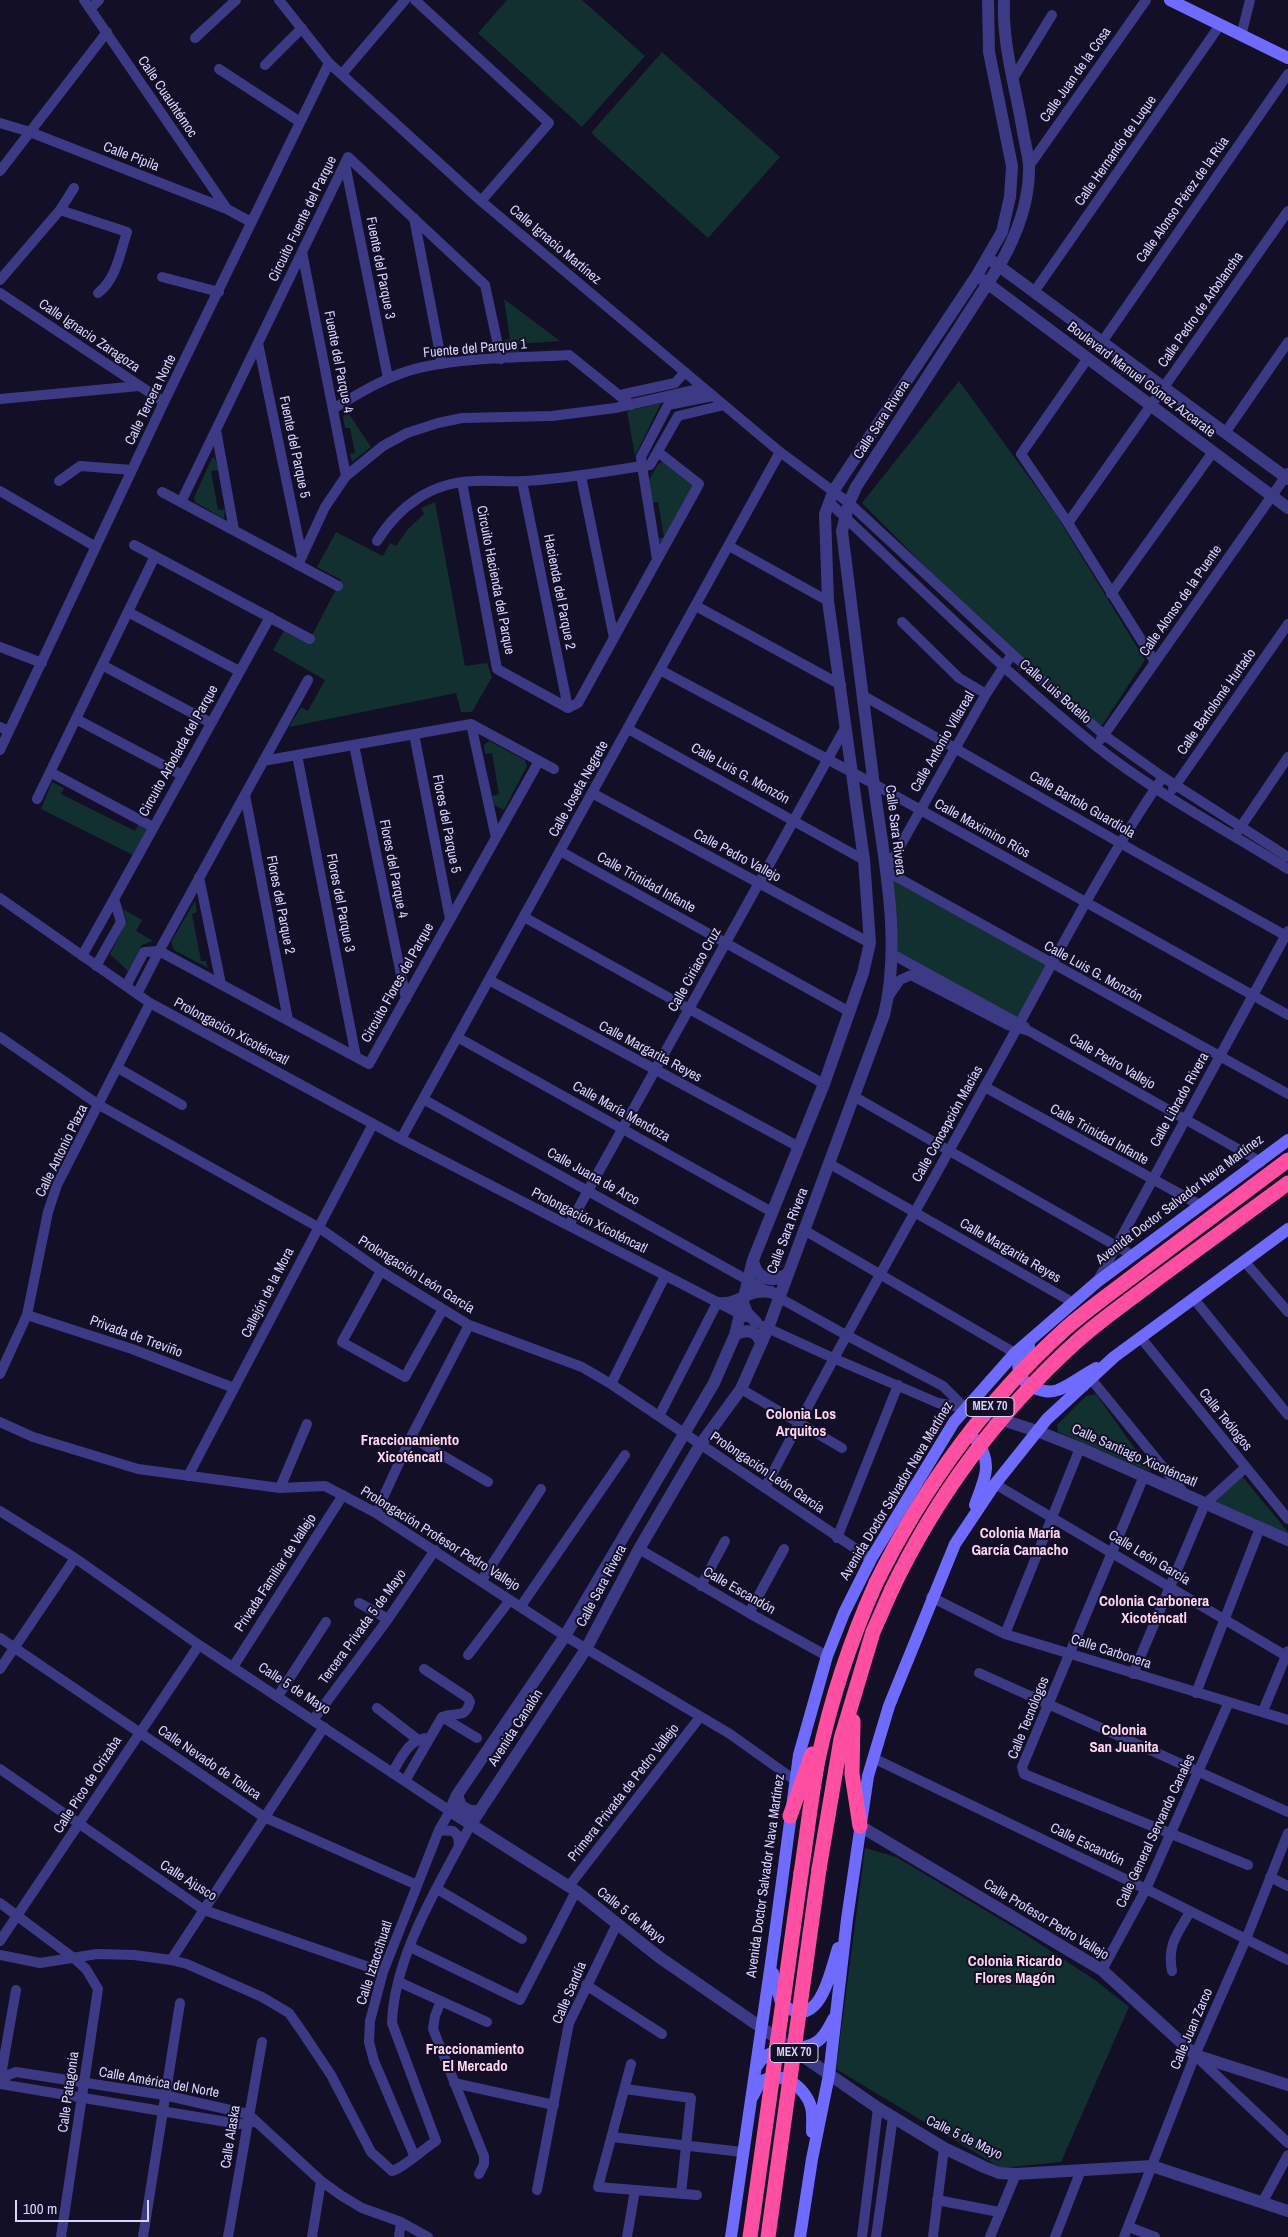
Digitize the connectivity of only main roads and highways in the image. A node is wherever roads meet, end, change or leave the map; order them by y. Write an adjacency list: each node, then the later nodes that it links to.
1 (1170, 0): 2 (main road)
2 (1288, 58)
3 (1288, 1140): 9 (main road, Avenida Doctor Salvador Nava Martínez)
4 (1288, 1160): 13 (highway, Avenida Doctor Salvador Nava Martínez / MEX 70, bridge)
5 (1288, 1183): 7 (highway, MEX 70)
6 (1288, 1190): 7 (highway)
7 (1263, 1202): 14 (highway, MEX 70, bridge)
8 (1288, 1229): 10 (main road)
9 (1037, 1333): 10 (main road); 11 (main road, Avenida Doctor Salvador Nava Martínez)
10 (1114, 1357): 12 (main road)
11 (930, 1461): 12 (main road); 15 (main road, Avenida Doctor Salvador Nava Martínez)
12 (969, 1522): 16 (main road)
13 (844, 1666): 15 (highway); 24 (highway, Avenida Doctor Salvador Nava Martínez / MEX 70, bridge)
14 (859, 1678): 16 (highway); 25 (highway, MEX 70, bridge)
15 (790, 1816): 18 (main road, Avenida Doctor Salvador Nava Martínez)
16 (860, 1826): 17 (main road)
17 (847, 1919): 18 (main road); 19 (main road)
18 (771, 1963): 20 (main road, Avenida Doctor Salvador Nava Martínez)
19 (836, 2014): 20 (main road); 22 (main road)
20 (755, 2071): 21 (main road, Avenida Doctor Salvador Nava Martínez)
21 (748, 2112): 22 (main road); 23 (main road, Avenida Doctor Salvador Nava Martínez)
22 (812, 2159): 26 (main road)
23 (731, 2237)
24 (750, 2237)
25 (768, 2237)
26 (800, 2237)

